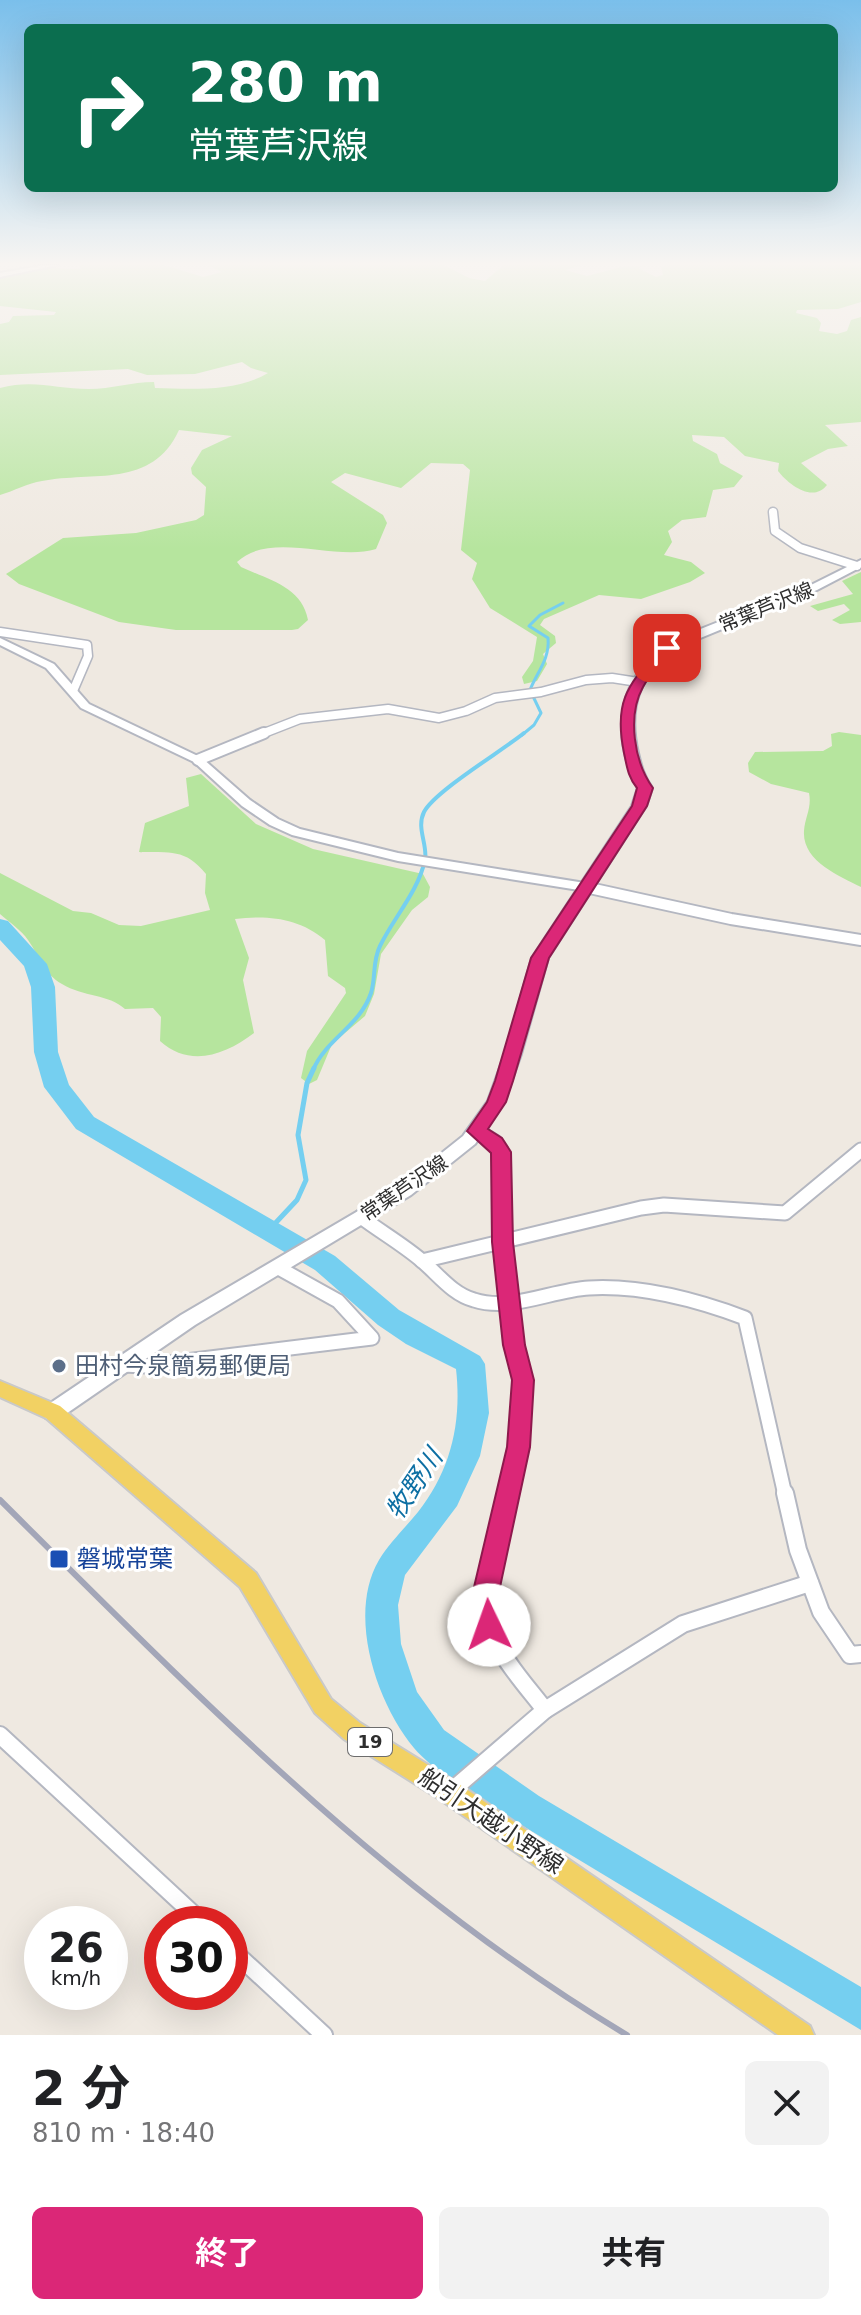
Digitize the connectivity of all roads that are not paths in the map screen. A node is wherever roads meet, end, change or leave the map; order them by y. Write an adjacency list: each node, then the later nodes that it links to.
1 (773, 512): 2 (street)
2 (859, 564): 5 (main road, 常葉芦沢線)
3 (0, 632): 6 (street)
4 (0, 641): 6 (street)
5 (638, 682): 7 (street); 8 (main road, 常葉芦沢線)
6 (73, 691): 7 (street)
7 (198, 760): 8 (street)
8 (585, 887): 9 (street); 10 (main road, 常葉芦沢線)
9 (861, 940)
10 (477, 1131): 12 (main road, 常葉芦沢線); 13 (street)
11 (861, 1150): 13 (street)
12 (361, 1217): 14 (street); 15 (main road, 常葉芦沢線)
13 (502, 1242): 14 (street); 16 (street)
14 (422, 1261): 16 (street)
15 (277, 1267): 17 (main road, 常葉芦沢線); 17 (street)
16 (510, 1301): 20 (street); 22 (street)
17 (122, 1365): 19 (main road, 常葉芦沢線)
18 (0, 1389): 19 (main road, 船引大越小野線 / 19)
19 (53, 1412): 24 (main road, 船引大越小野線 / 19)
20 (810, 1583): 21 (street); 22 (street)
21 (861, 1654)
22 (545, 1710): 24 (street)
23 (0, 1735): 25 (street)
24 (455, 1785): 28 (main road, 船引大越小野線 / 19)
25 (185, 1906)
26 (248, 1965): 27 (street)
27 (324, 2035)
28 (801, 2035)

